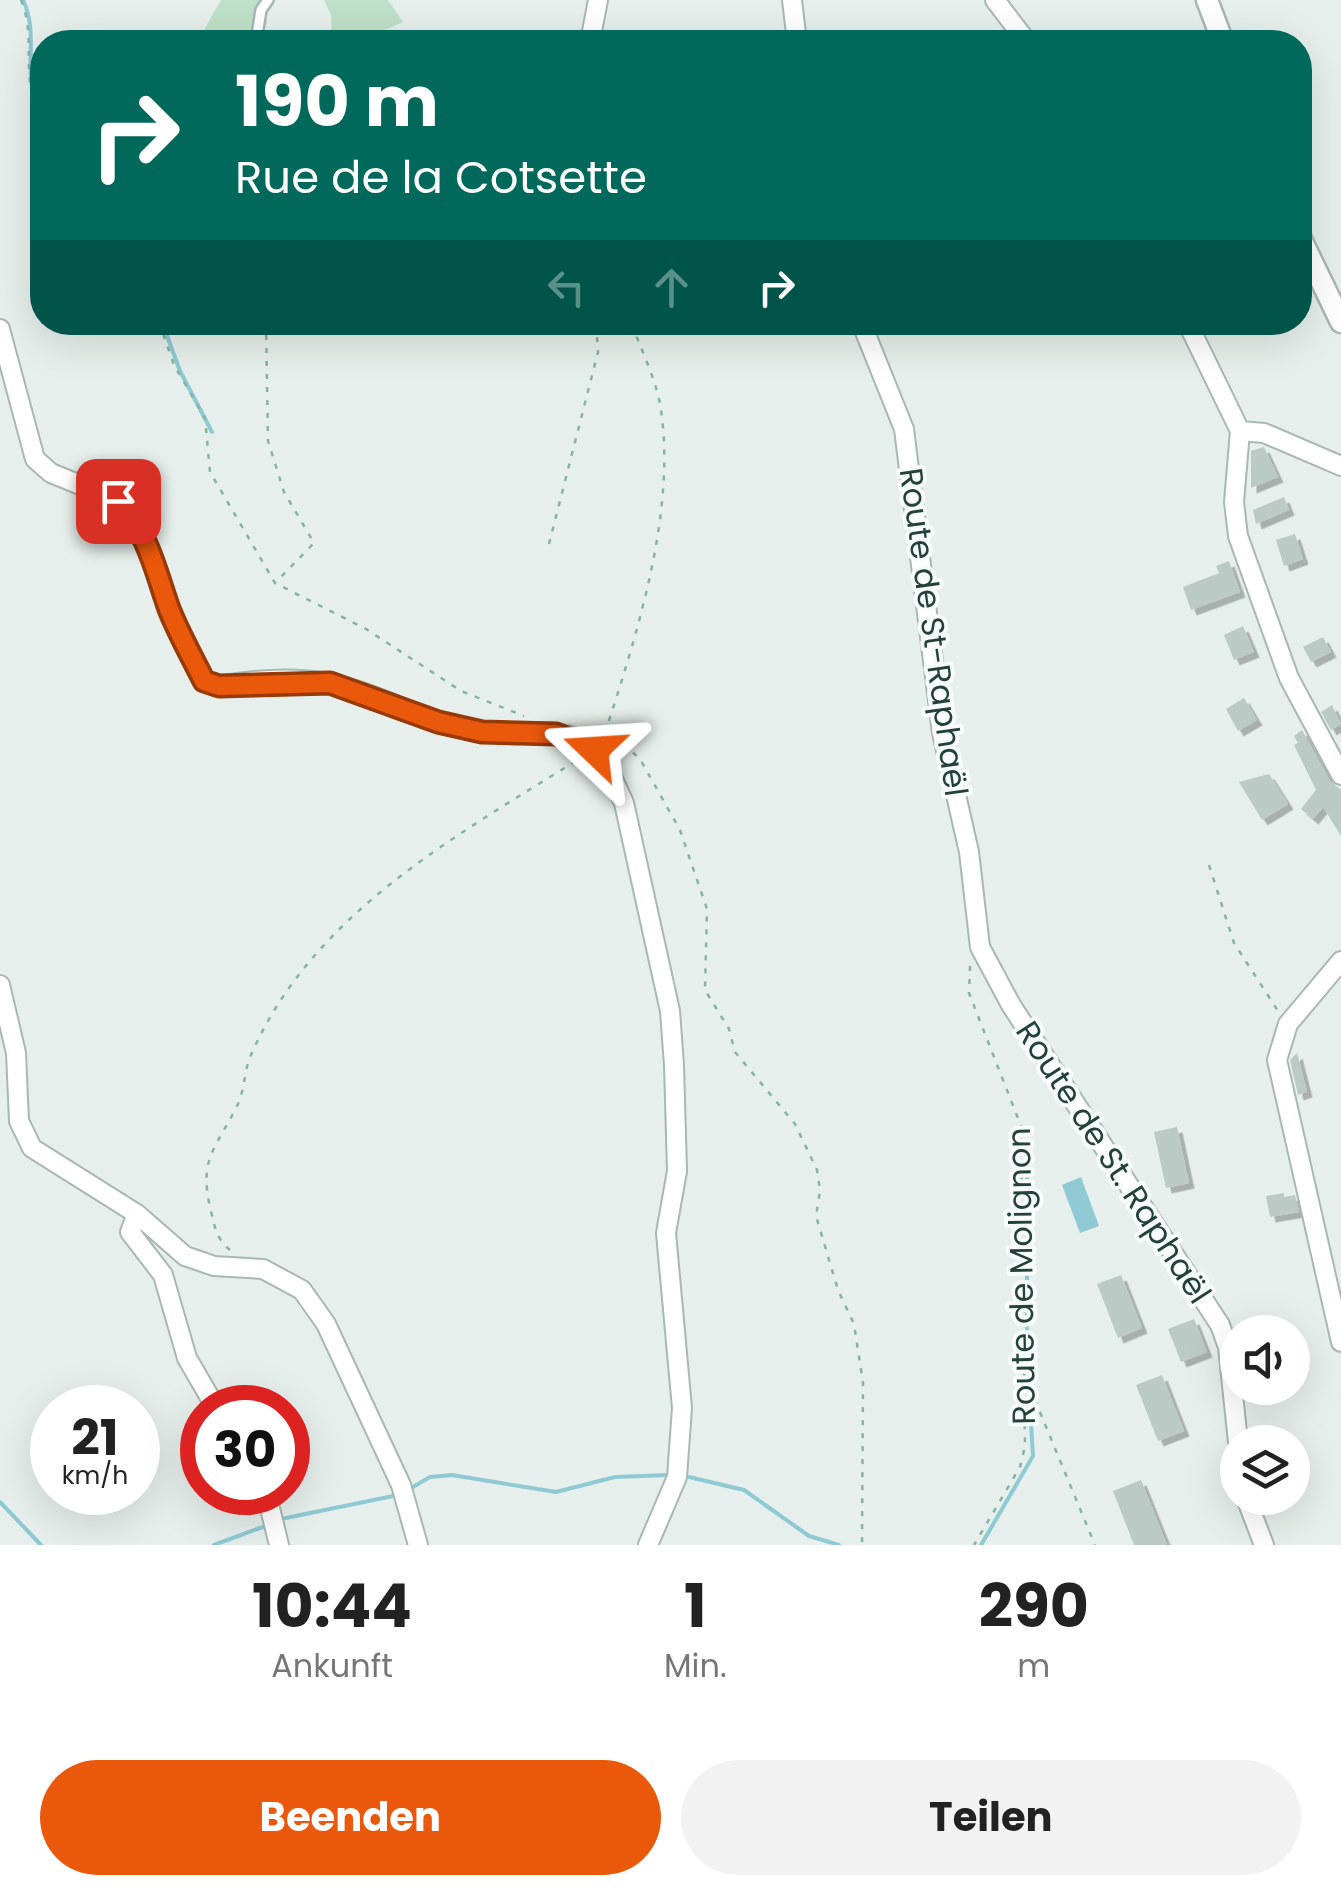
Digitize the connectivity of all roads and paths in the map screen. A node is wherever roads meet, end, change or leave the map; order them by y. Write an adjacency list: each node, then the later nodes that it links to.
1 (21, 0): 12 (path)
2 (268, 0): 7 (lane)
3 (598, 0): 8 (street)
4 (792, 0): 9 (street)
5 (995, 0): 10 (street)
6 (1207, 0): 11 (street)
7 (258, 30)
8 (592, 30)
9 (796, 30)
10 (1018, 30)
11 (1218, 30)
12 (30, 94)
13 (1312, 262): 14 (street)
14 (1341, 322)
15 (0, 329): 27 (street)
16 (164, 335): 25 (path)
17 (266, 335): 25 (path)
18 (597, 335): 24 (path)
19 (636, 335): 27 (path)
20 (866, 335): 30 (street, Route de St-Raphaël)
21 (1194, 335): 22 (street)
22 (1240, 431): 23 (street); 28 (street)
23 (1341, 466)
24 (548, 544)
25 (275, 583): 26 (path)
26 (524, 716)
27 (597, 739): 35 (path); 42 (street); 43 (path)
28 (1341, 774)
29 (1209, 864): 33 (path)
30 (980, 947): 37 (path, Route de Molignon); 39 (street, Route de St. Raphaël)
31 (1341, 961): 33 (street)
32 (0, 985): 34 (street)
33 (1288, 1024): 36 (street)
34 (137, 1214): 38 (street); 41 (street)
35 (242, 1254)
36 (1341, 1342)
37 (1023, 1372): 44 (path, Route de Molignon); 45 (path)
38 (203, 1385)
39 (1236, 1425)
40 (1253, 1515): 46 (street)
41 (418, 1545)
42 (648, 1545)
43 (862, 1545)
44 (974, 1545)
45 (1095, 1545)
46 (1264, 1545)

